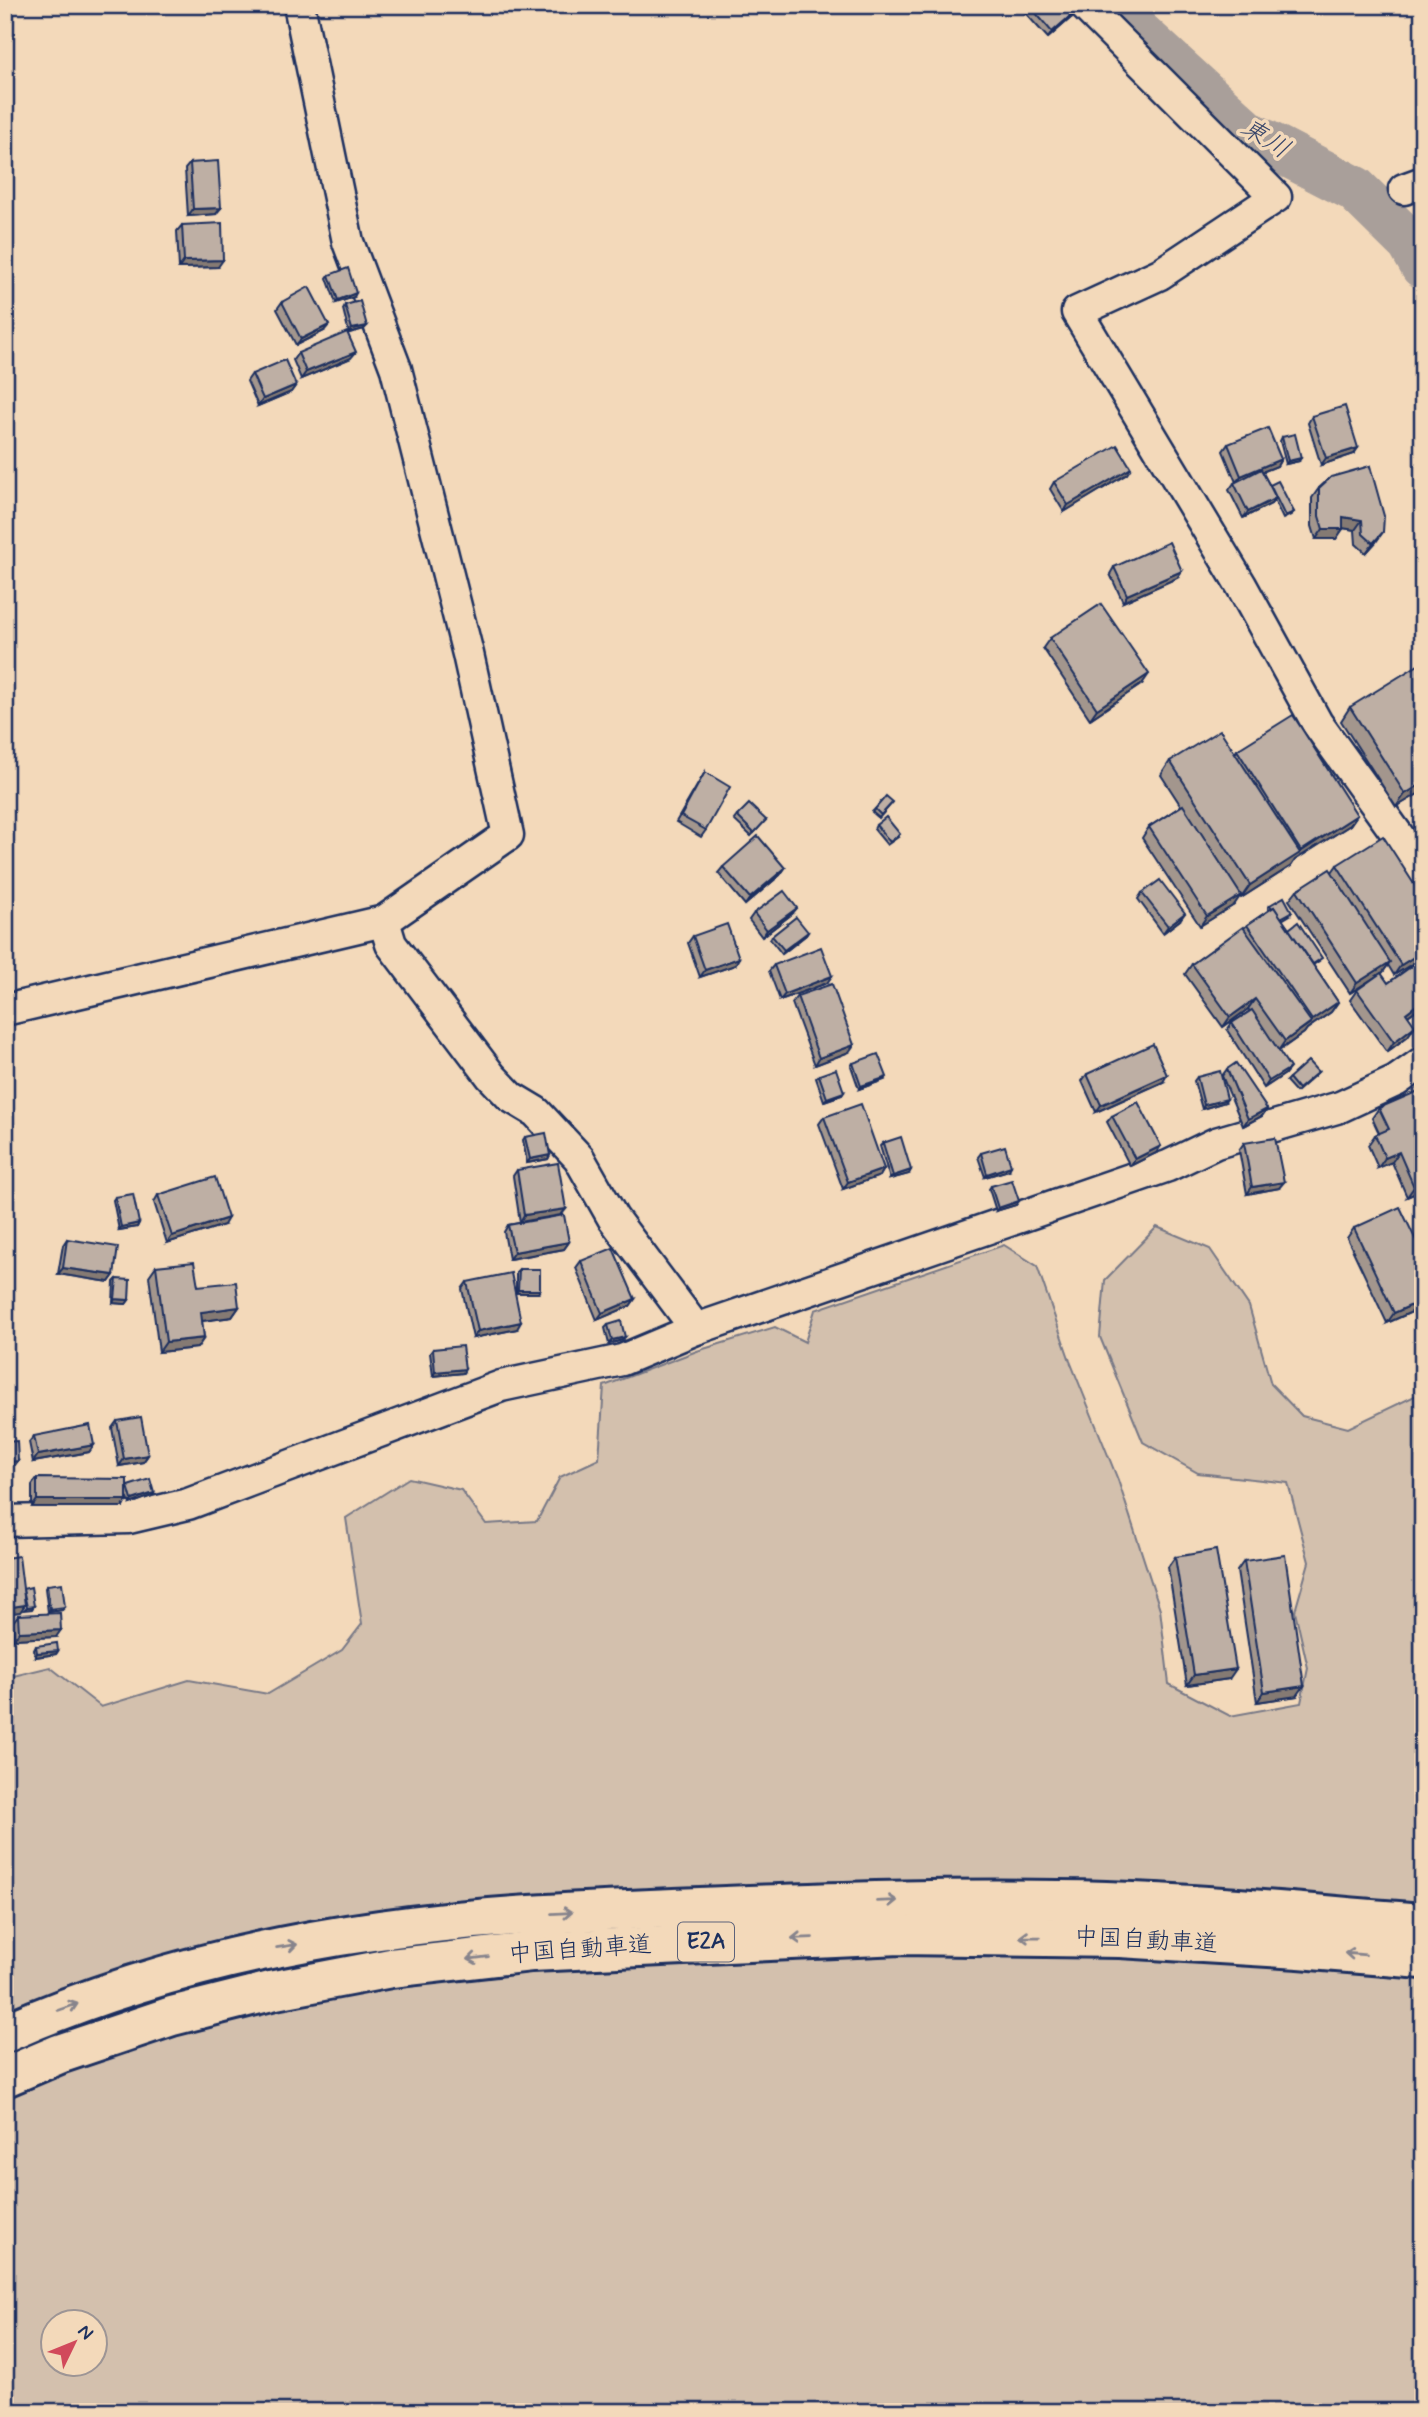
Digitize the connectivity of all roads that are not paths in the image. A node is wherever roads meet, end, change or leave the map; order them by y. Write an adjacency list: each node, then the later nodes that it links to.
1 (299, 5): 4 (street)
2 (1084, 5): 3 (street)
3 (1423, 870)
4 (384, 921): 5 (street); 7 (street)
5 (5, 1010)
6 (1423, 1062): 7 (street)
7 (696, 1329): 8 (street)
8 (5, 1521)
9 (1423, 1923): 11 (highway, 中国自動車道 / E2A, one-way to 9)
10 (1423, 1959): 12 (highway, 中国自動車道 / E2A, one-way to 12)
11 (5, 2033)
12 (5, 2077)

